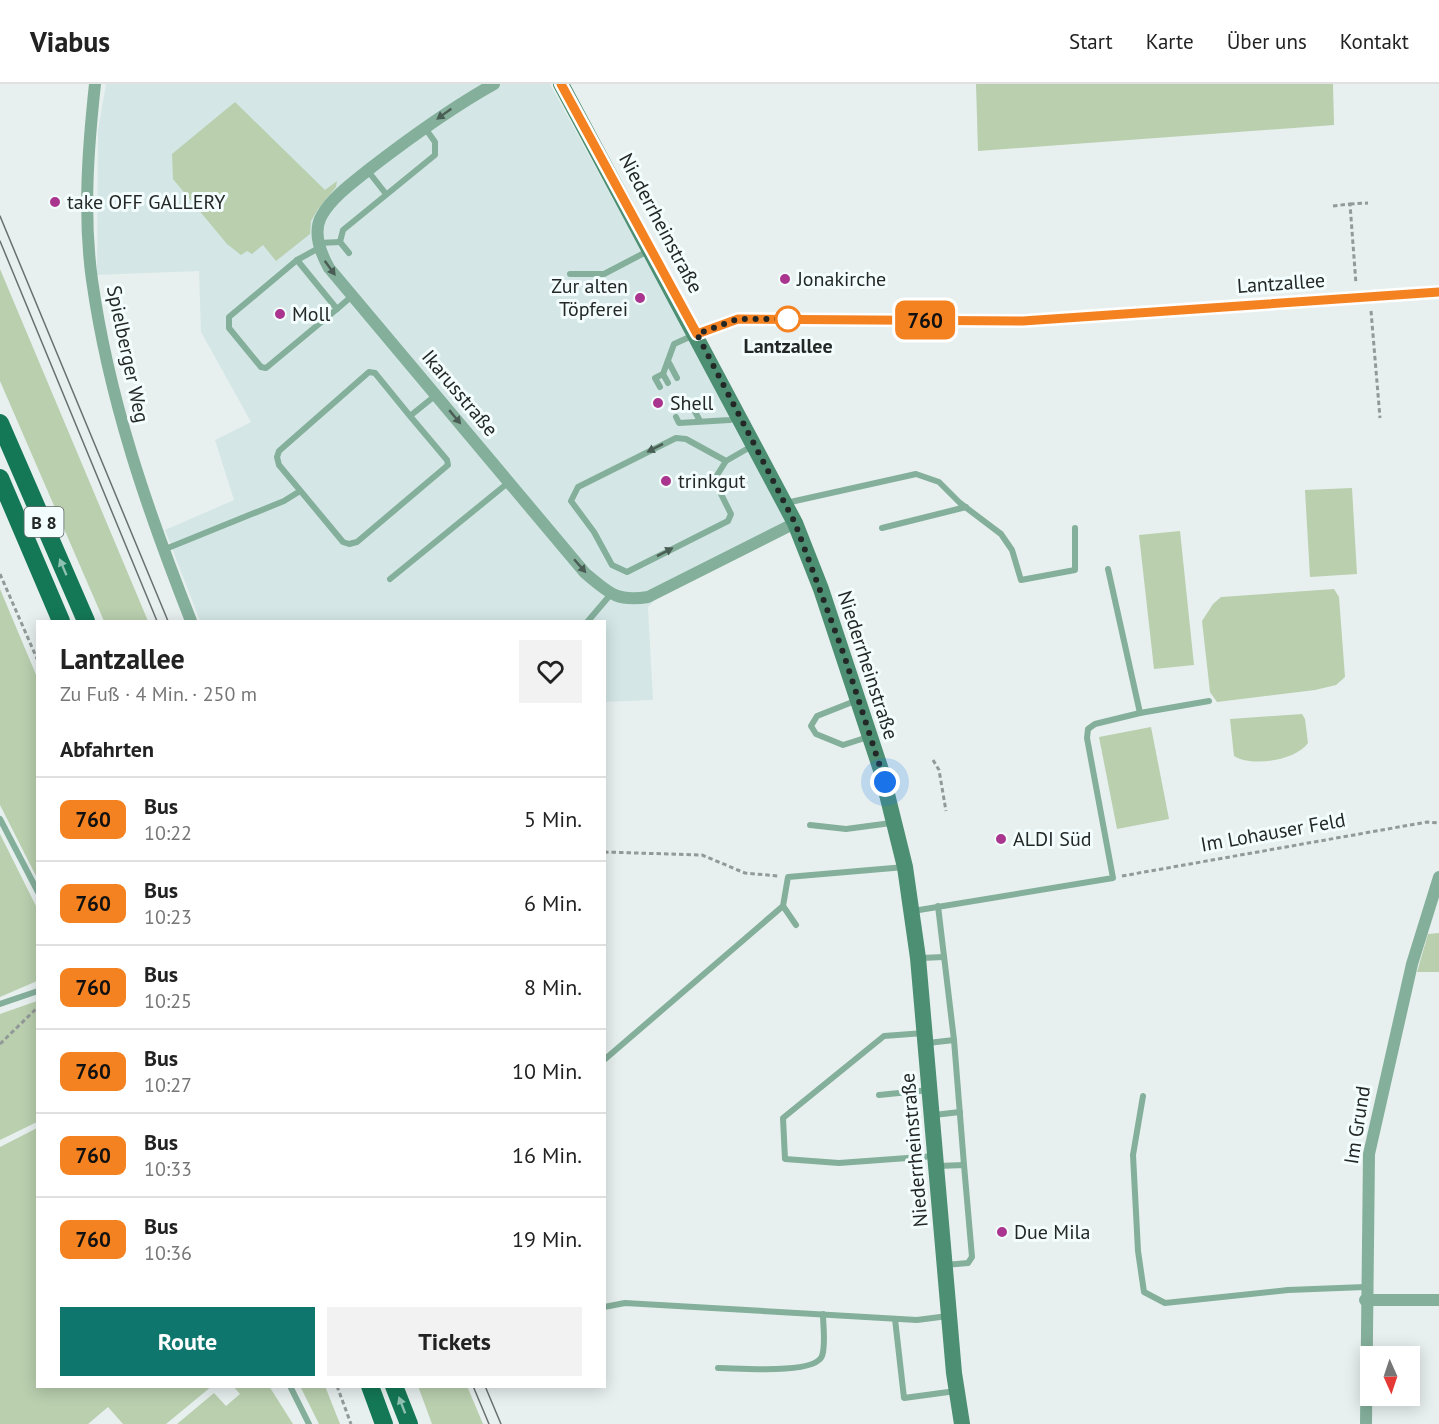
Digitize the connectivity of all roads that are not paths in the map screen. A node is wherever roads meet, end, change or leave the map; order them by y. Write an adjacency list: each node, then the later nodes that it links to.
1 (95, 84): 41 (street, Spielberger Weg)
2 (495, 84): 4 (street, one-way to 4)
3 (561, 84): 9 (street, Niederrheinstraße)
4 (425, 128): 5 (street); 6 (lane)
5 (368, 171): 6 (lane); 8 (street)
6 (386, 194): 7 (lane)
7 (340, 242): 8 (lane); 10 (lane)
8 (319, 246): 11 (lane); 14 (street, Ikarusstraße, one-way to 14)
9 (651, 250): 12 (lane); 16 (street, Niederrheinstraße)
10 (349, 253)
11 (297, 260): 15 (lane); 15 (lane)
12 (570, 274)
13 (1439, 292): 16 (street, Lantzallee)
14 (352, 296): 15 (lane); 22 (street, Ikarusstraße)
15 (337, 309)
16 (697, 334): 17 (lane); 26 (street, Niederrheinstraße)
17 (668, 361): 18 (lane); 19 (lane)
18 (663, 374): 20 (lane); 21 (lane)
19 (676, 378)
20 (668, 382)
21 (660, 387)
22 (436, 394): 25 (lane); 34 (street, Ikarusstraße, one-way to 34)
23 (693, 408): 28 (lane)
24 (684, 413): 29 (lane)
25 (410, 416): 35 (lane); 35 (lane)
26 (740, 416): 28 (lane); 31 (street, Niederrheinstraße)
27 (676, 417): 29 (lane)
28 (700, 421): 29 (lane)
29 (689, 422)
30 (0, 423): 46 (main road, B 8, one-way to 30)
31 (755, 444): 32 (lane); 36 (street, Niederrheinstraße)
32 (726, 461): 32 (lane, one-way to 32)
33 (0, 478): 45 (main road, B 8)
34 (509, 481): 43 (lane); 44 (street, Ikarusstraße, one-way to 44)
35 (300, 491): 41 (lane)
36 (785, 503): 37 (lane); 38 (street, Niederrheinstraße)
37 (966, 507): 39 (lane); 40 (lane)
38 (795, 523): 44 (street); 49 (street, Niederrheinstraße)
39 (882, 528)
40 (1075, 528)
41 (163, 550): 47 (street, Spielberger Weg)
42 (1108, 569): 51 (lane)
43 (390, 579)
44 (611, 594): 48 (lane)
45 (61, 620)
46 (86, 620)
47 (190, 620)
48 (589, 620)
49 (859, 700): 52 (street, Niederrheinstraße); 52 (lane)
50 (1209, 701): 51 (lane)
51 (1140, 713): 60 (lane)
52 (870, 737): 54 (street, Niederrheinstraße)
53 (0, 819): 58 (lane)
54 (895, 822): 55 (lane); 56 (street, Niederrheinstraße)
55 (810, 825)
56 (905, 867): 59 (lane); 61 (street, Niederrheinstraße)
57 (1439, 877): 78 (street, Im Grund)
58 (36, 888)
59 (783, 906): 62 (lane); 69 (lane)
60 (938, 906): 61 (lane); 63 (lane)
61 (912, 911): 64 (street, Niederrheinstraße)
62 (796, 925)
63 (944, 957): 64 (lane); 68 (lane)
64 (918, 958): 67 (street, Niederrheinstraße)
65 (36, 992): 66 (lane)
66 (0, 1004)
67 (925, 1038): 68 (lane); 70 (street, Niederrheinstraße); 75 (lane)
68 (954, 1040): 73 (lane)
69 (606, 1058)
70 (930, 1090): 71 (lane); 74 (street, Niederrheinstraße)
71 (879, 1095)
72 (1143, 1096): 78 (lane)
73 (960, 1112): 74 (lane); 76 (lane)
74 (932, 1115): 75 (street, Niederrheinstraße)
75 (936, 1161): 76 (lane); 77 (street, Niederrheinstraße)
76 (964, 1165): 77 (lane)
77 (945, 1265): 83 (street, Niederrheinstraße)
78 (1365, 1287): 79 (street, Im Grund)
79 (1365, 1300): 80 (street); 94 (street, Im Grund)
80 (1439, 1300)
81 (606, 1307): 82 (lane)
82 (823, 1314): 84 (lane); 85 (lane)
83 (949, 1316): 84 (lane); 89 (street, Niederrheinstraße)
84 (895, 1319): 89 (lane)
85 (718, 1368)
86 (291, 1388): 90 (lane)
87 (371, 1388): 91 (main road)
88 (395, 1388): 92 (main road, one-way to 88)
89 (957, 1391): 93 (street, Niederrheinstraße)
90 (309, 1424)
91 (384, 1424)
92 (409, 1424)
93 (962, 1424)
94 (1366, 1424)

